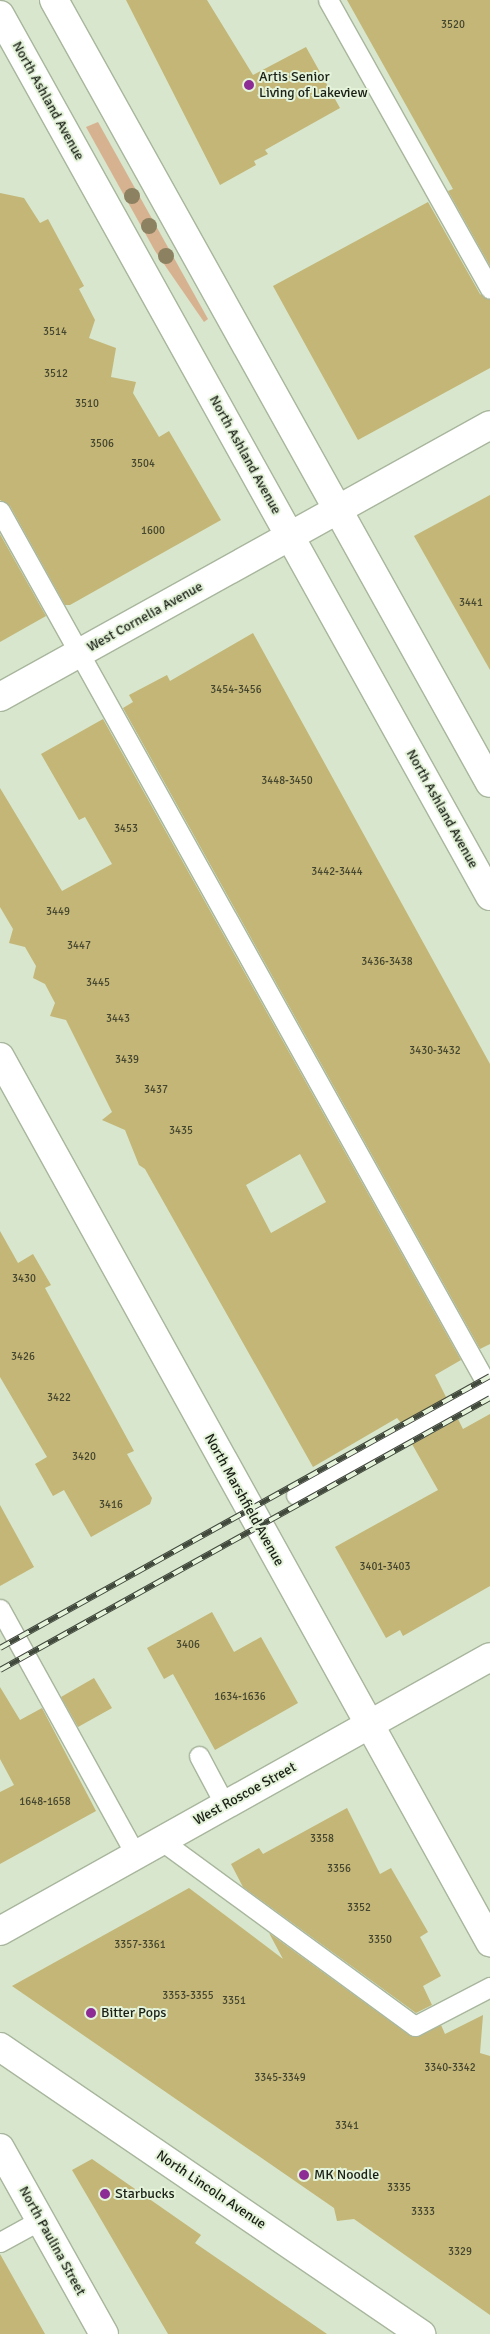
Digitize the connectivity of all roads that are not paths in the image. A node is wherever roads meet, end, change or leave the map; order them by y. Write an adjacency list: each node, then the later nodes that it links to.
1 (54, 0): 6 (main road)
2 (328, 0): 4 (lane)
3 (0, 15): 8 (main road, North Ashland Avenue)
4 (490, 289)
5 (490, 425): 6 (main road)
6 (338, 510): 8 (main road, West Cornelia Avenue); 11 (main road)
7 (0, 511): 9 (lane)
8 (290, 536): 9 (main road, West Cornelia Avenue); 12 (main road, North Ashland Avenue)
9 (79, 653): 10 (main road, West Cornelia Avenue); 14 (lane)
10 (0, 697)
11 (490, 783)
12 (490, 896)
13 (0, 1057): 18 (main road, North Marshfield Avenue)
14 (490, 1389): 15 (lane)
15 (296, 1495)
16 (0, 1609): 22 (lane)
17 (490, 1657): 18 (main road, West Roscoe Street)
18 (368, 1726): 20 (main road, West Roscoe Street); 24 (main road, North Marshfield Avenue)
19 (199, 1756): 20 (lane)
20 (225, 1805): 21 (main road, West Roscoe Street)
21 (162, 1841): 22 (main road, West Roscoe Street); 25 (lane)
22 (136, 1855): 23 (main road, West Roscoe Street)
23 (0, 1930)
24 (490, 1942)
25 (490, 1987)
26 (0, 2047): 31 (main road, North Lincoln Avenue)
27 (0, 2148): 28 (main road, North Paulina Street)
28 (40, 2220): 29 (lane); 30 (main road, North Paulina Street)
29 (0, 2242)
30 (104, 2334)
31 (421, 2334)

